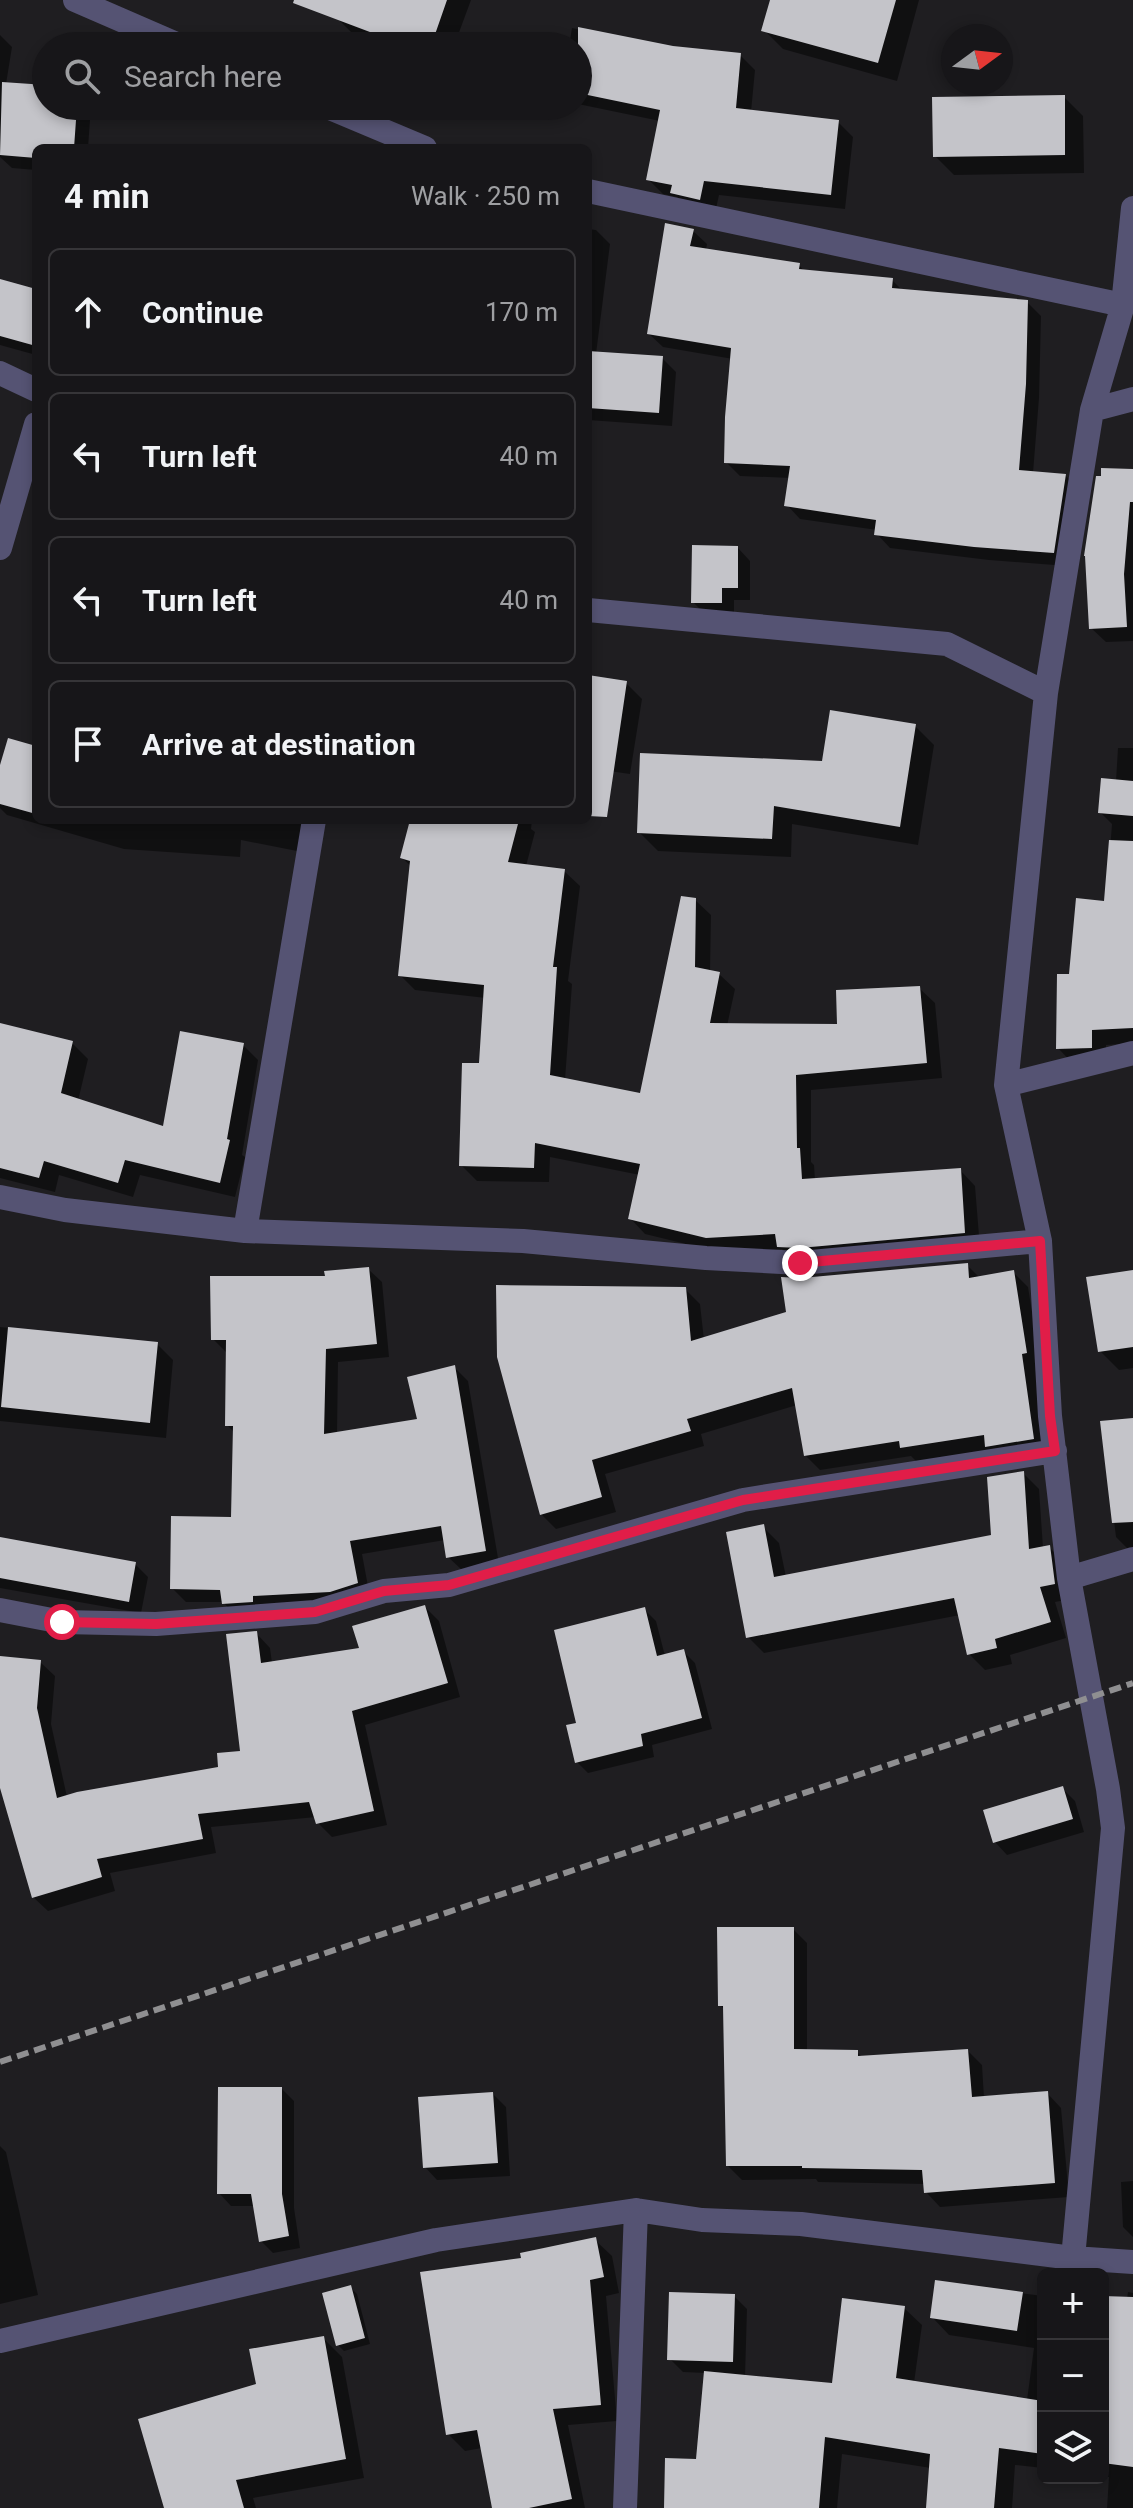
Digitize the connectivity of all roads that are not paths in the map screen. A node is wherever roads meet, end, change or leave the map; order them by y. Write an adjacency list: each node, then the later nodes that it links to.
1 (75, 0): 2 (street)
2 (149, 32)
3 (358, 120): 4 (street)
4 (415, 144)
5 (592, 192): 7 (street)
6 (1133, 208): 7 (street)
7 (1123, 305): 11 (street)
8 (0, 373): 9 (street)
9 (32, 388)
10 (1133, 399): 11 (street)
11 (1092, 410): 15 (street)
12 (32, 438): 13 (street)
13 (0, 548)
14 (592, 610): 15 (street)
15 (1046, 693): 18 (street)
16 (313, 824): 20 (street)
17 (1133, 1053): 18 (street)
18 (1006, 1085): 21 (street)
19 (0, 1197): 20 (street)
20 (245, 1231): 21 (street)
21 (1040, 1241): 22 (street)
22 (1055, 1451): 24 (street); 25 (street)
23 (1133, 1559): 24 (street)
24 (1069, 1578): 27 (street)
25 (0, 1610)
26 (636, 2210): 27 (street); 29 (street); 30 (street)
27 (1073, 2258): 28 (street)
28 (1133, 2262)
29 (0, 2341)
30 (625, 2508)

